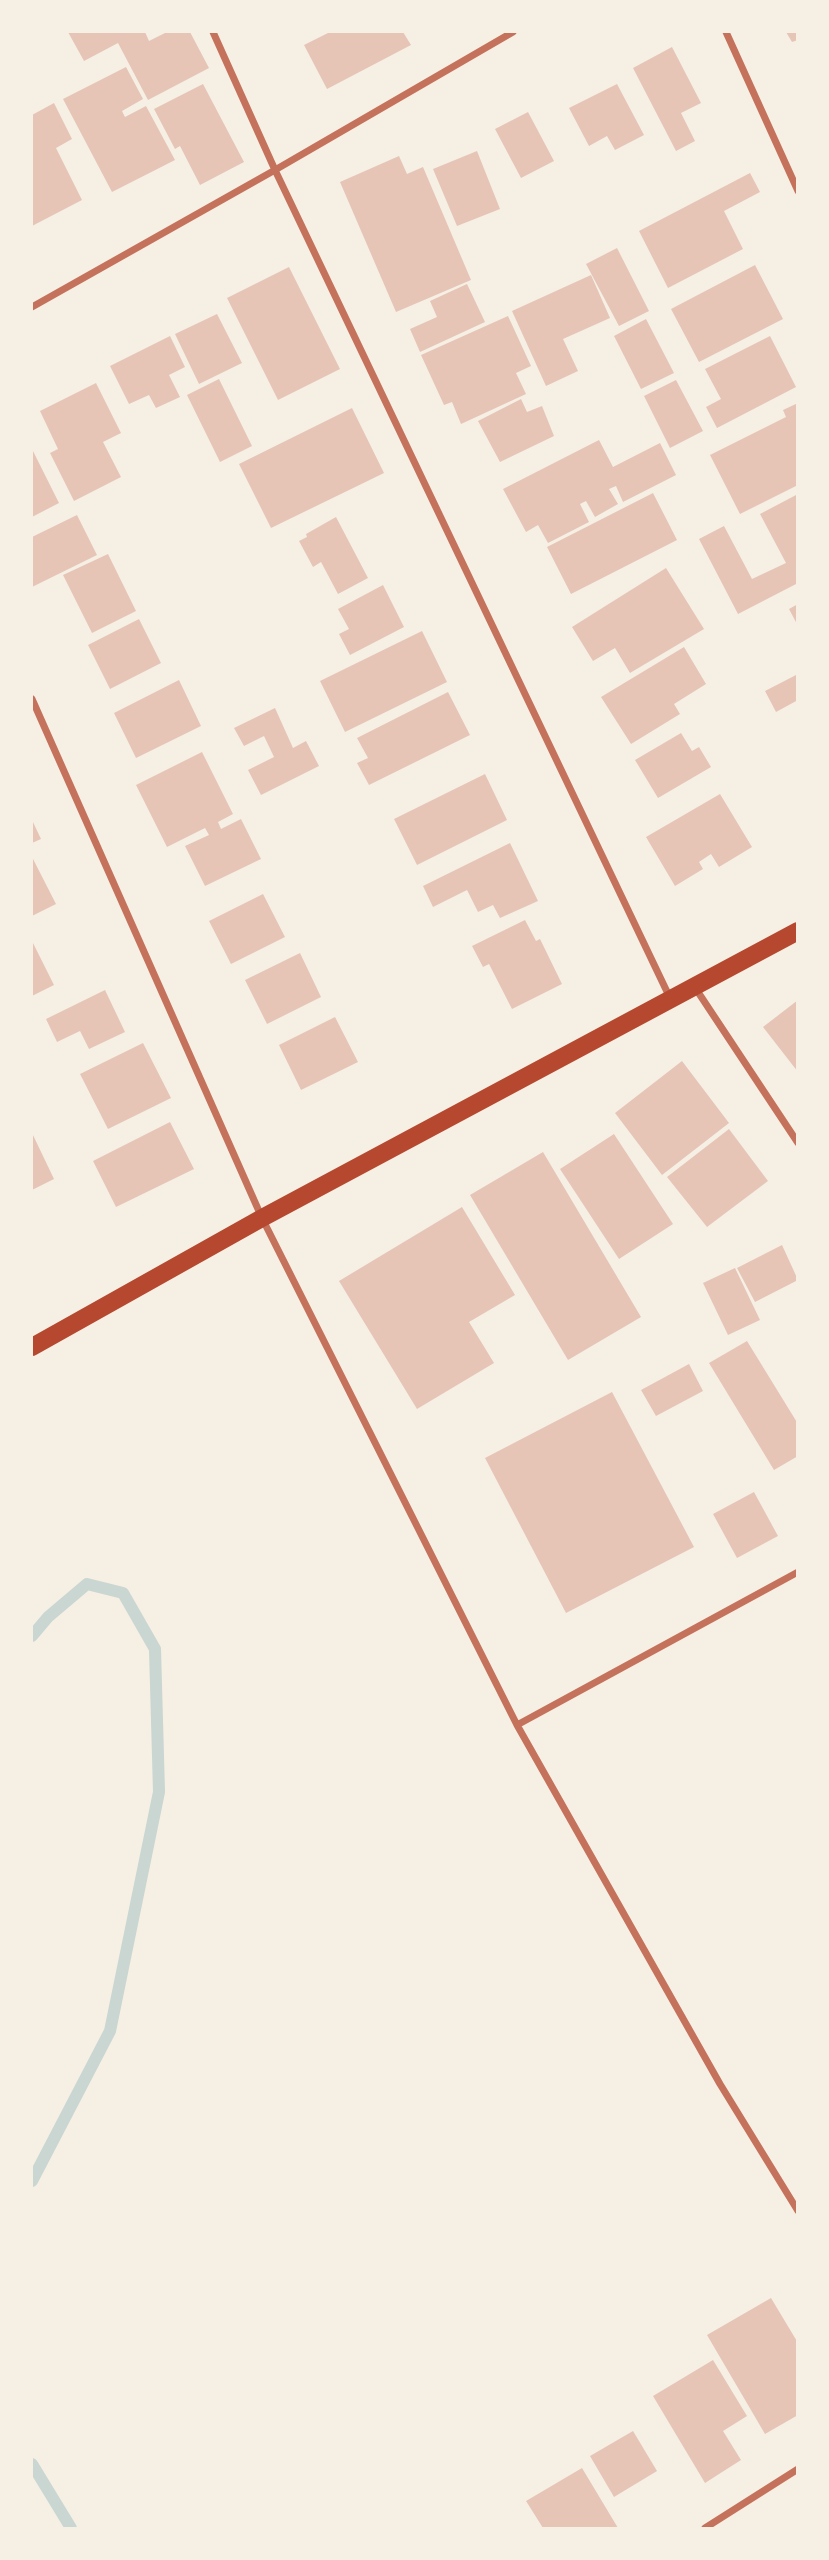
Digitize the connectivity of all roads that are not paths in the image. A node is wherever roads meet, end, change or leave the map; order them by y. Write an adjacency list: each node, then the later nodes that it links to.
1 (213, 32): 4 (street)
2 (513, 32): 4 (street)
3 (726, 32): 5 (street)
4 (275, 170): 6 (street); 10 (street)
5 (797, 191)
6 (32, 307)
7 (32, 699): 12 (street)
8 (797, 931): 9 (main road)
9 (694, 986): 10 (main road); 11 (street)
10 (670, 999): 12 (main road)
11 (797, 1143)
12 (262, 1217): 13 (main road); 15 (street)
13 (32, 1348)
14 (797, 1572): 15 (street)
15 (517, 1725): 16 (street)
16 (797, 2211)
17 (797, 2469): 18 (street)
18 (705, 2529)

